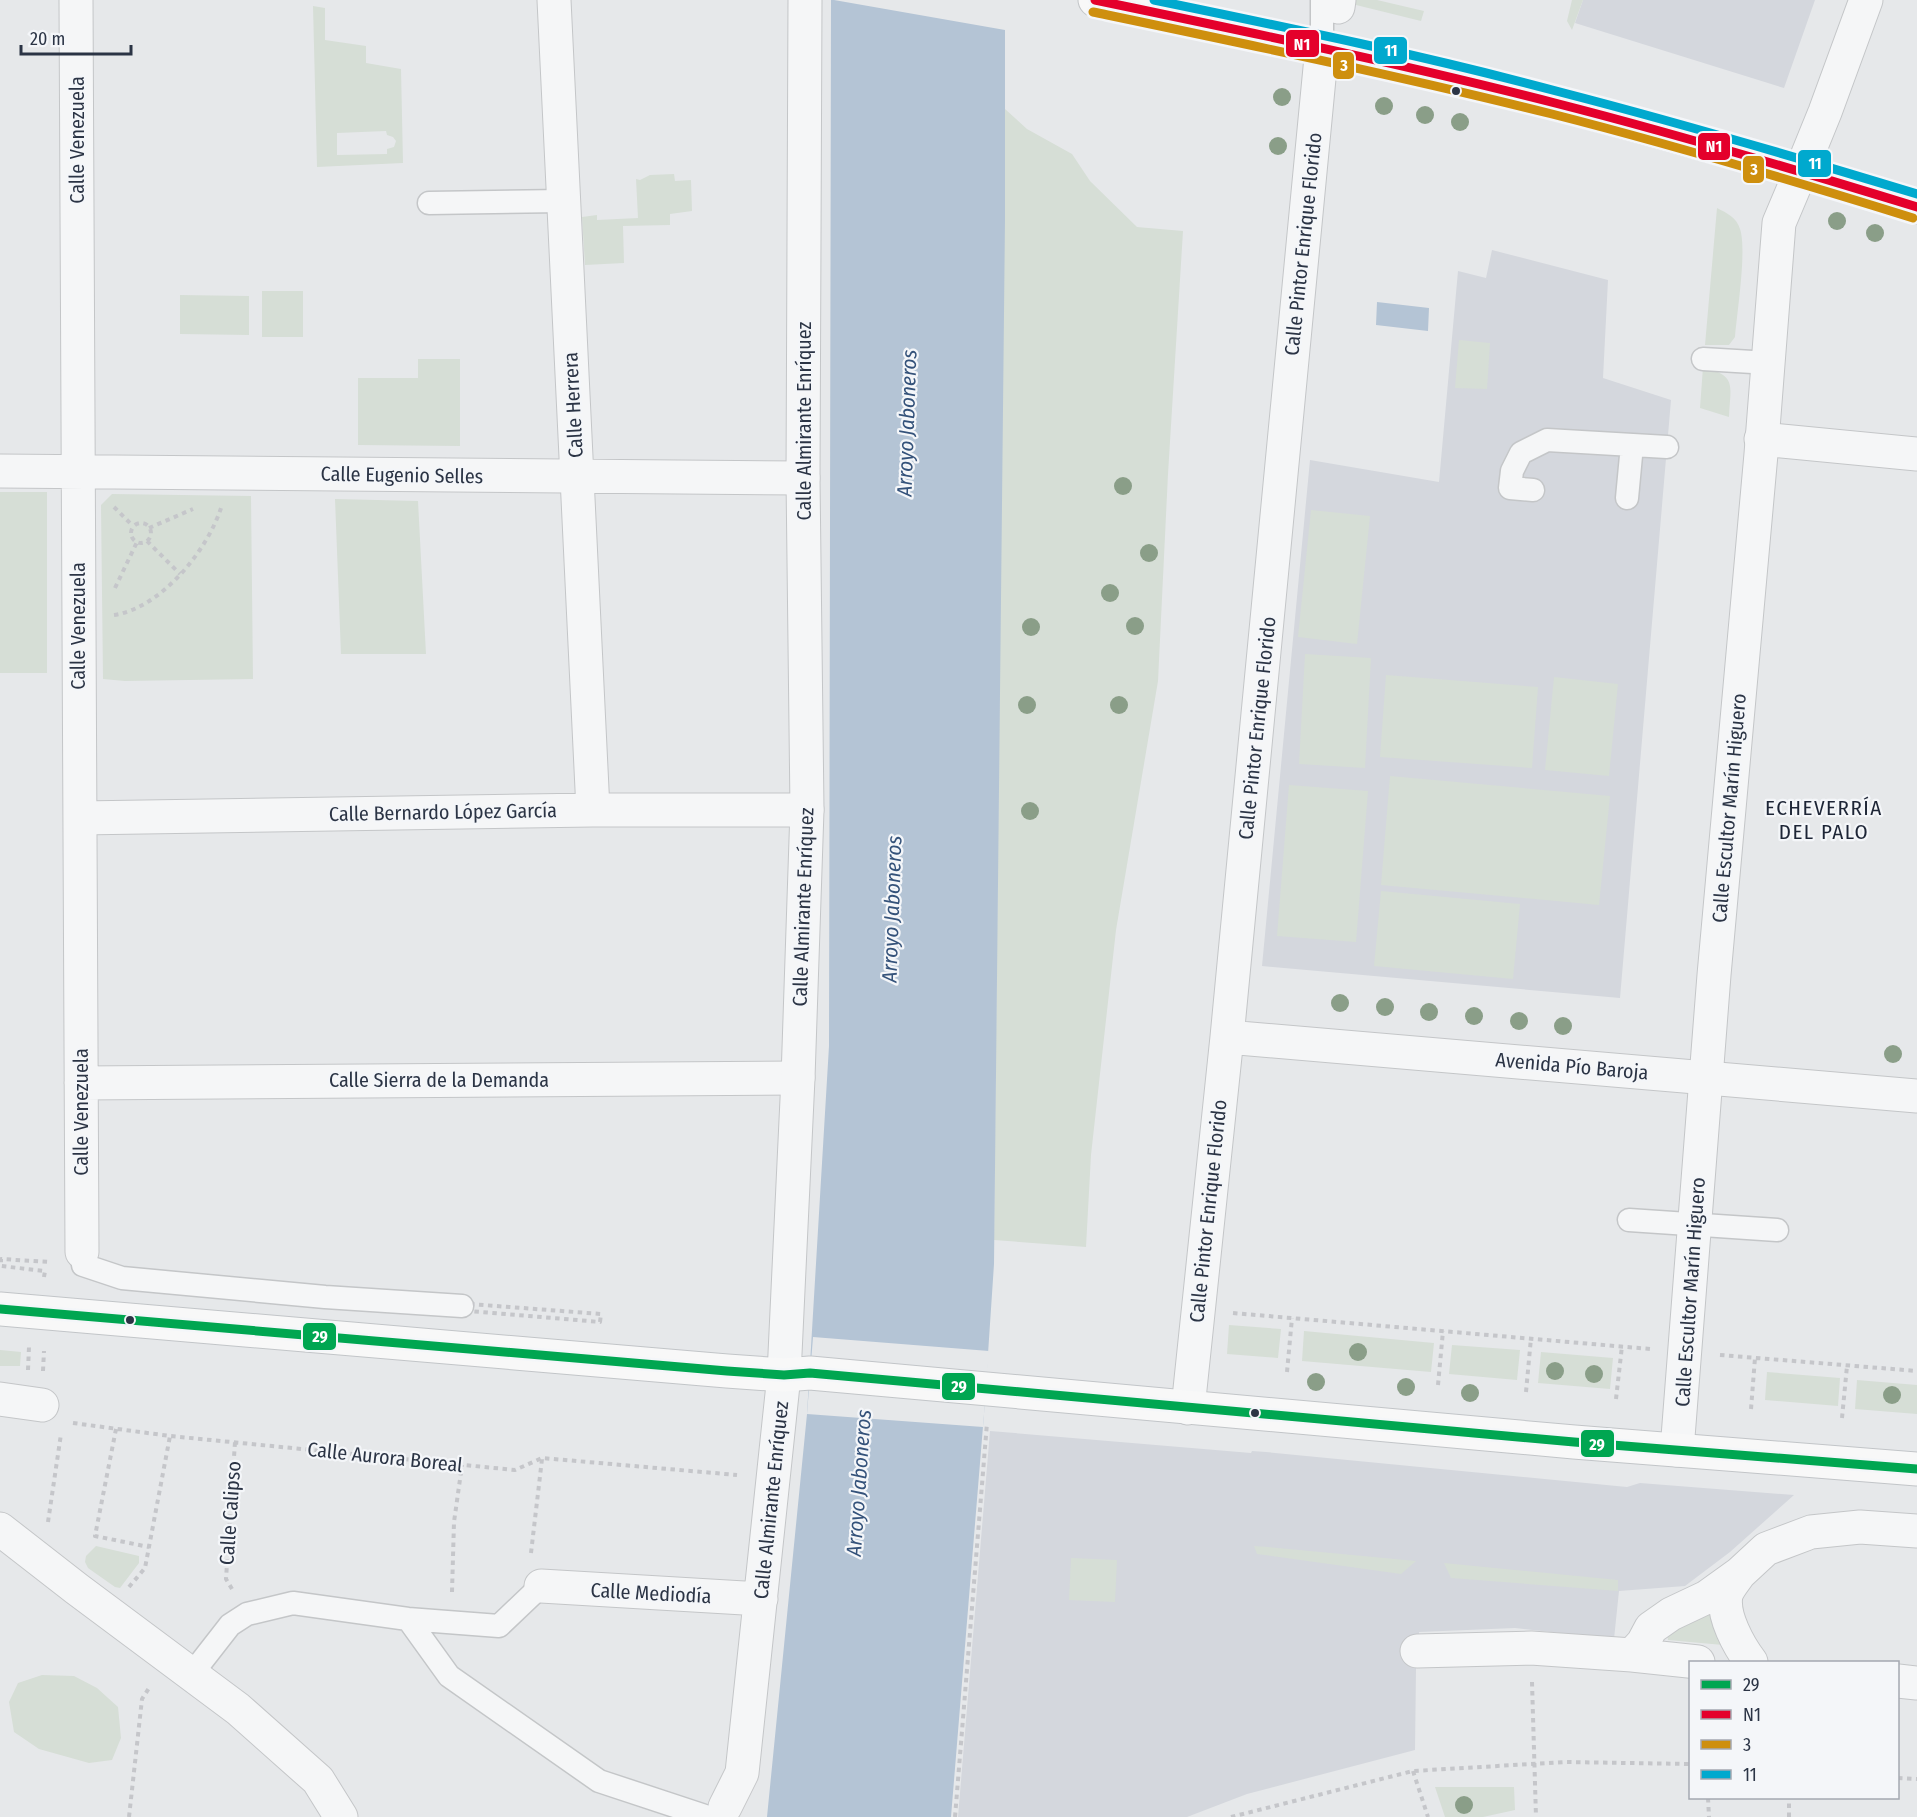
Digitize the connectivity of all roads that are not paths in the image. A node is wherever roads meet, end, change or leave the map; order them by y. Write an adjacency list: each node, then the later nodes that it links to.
1 (76, 0): 19 (street, Calle Venezuela)
2 (554, 0): 9 (street, Calle Herrera)
3 (805, 0): 21 (street, Calle Almirante Enríquez)
4 (1095, 0): 7 (main road)
5 (1866, 0): 8 (street, Calle Escultor Marín Higuero)
6 (1333, 2): 7 (lane)
7 (1322, 47): 8 (main road); 27 (street, Calle Pintor Enrique Florido)
8 (1801, 171): 11 (main road); 13 (street, Calle Escultor Marín Higuero)
9 (563, 201): 10 (lane); 20 (street, Calle Herrera)
10 (429, 203)
11 (1917, 207)
12 (1703, 358): 13 (lane)
13 (1769, 363): 14 (street, Calle Escultor Marín Higuero)
14 (1761, 439): 17 (street); 29 (street, Calle Escultor Marín Higuero)
15 (1632, 445): 16 (lane); 22 (lane); 23 (lane)
16 (1667, 447)
17 (1917, 454)
18 (0, 471): 19 (street, Calle Eugenio Selles)
19 (77, 471): 20 (street, Calle Eugenio Selles); 26 (street, Calle Venezuela)
20 (576, 477): 21 (street, Calle Eugenio Selles); 24 (street, Calle Herrera)
21 (803, 478): 25 (street, Calle Almirante Enríquez)
22 (1533, 489)
23 (1627, 498)
24 (593, 810): 25 (street, Calle Bernardo López García); 26 (street, Calle Bernardo López García)
25 (807, 810): 28 (street, Calle Almirante Enríquez)
26 (80, 818): 30 (street, Calle Venezuela)
27 (1227, 1037): 29 (street, Avenida Pío Baroja); 41 (street, Calle Pintor Enrique Florido)
28 (798, 1078): 30 (street, Calle Sierra de la Demanda); 38 (street, Calle Almirante Enríquez)
29 (1706, 1078): 31 (street, Avenida Pío Baroja); 33 (street, Calle Escultor Marín Higuero)
30 (81, 1083): 35 (street, Calle Venezuela)
31 (1917, 1096)
32 (1629, 1220): 33 (lane)
33 (1695, 1224): 34 (lane); 42 (street, Calle Escultor Marín Higuero)
34 (1777, 1230)
35 (67, 1257): 36 (lane)
36 (462, 1306)
37 (0, 1309): 38 (main road)
38 (797, 1374): 41 (main road); 48 (street, Calle Almirante Enríquez)
39 (0, 1399): 40 (street)
40 (49, 1402)
41 (1188, 1408): 42 (main road)
42 (1677, 1450): 43 (main road)
43 (1917, 1469)
44 (0, 1529): 54 (street)
45 (1917, 1531): 46 (street)
46 (1739, 1574): 51 (street); 53 (street)
47 (541, 1586): 48 (street, Calle Mediodía); 49 (lane)
48 (761, 1599): 57 (street, Calle Almirante Enríquez)
49 (408, 1619): 54 (lane); 57 (lane)
50 (1417, 1651): 51 (street)
51 (1632, 1655): 52 (street)
52 (1689, 1661)
53 (1750, 1661)
54 (192, 1675): 58 (street)
55 (1899, 1681): 56 (street)
56 (1917, 1683)
57 (715, 1814)
58 (341, 1817)

